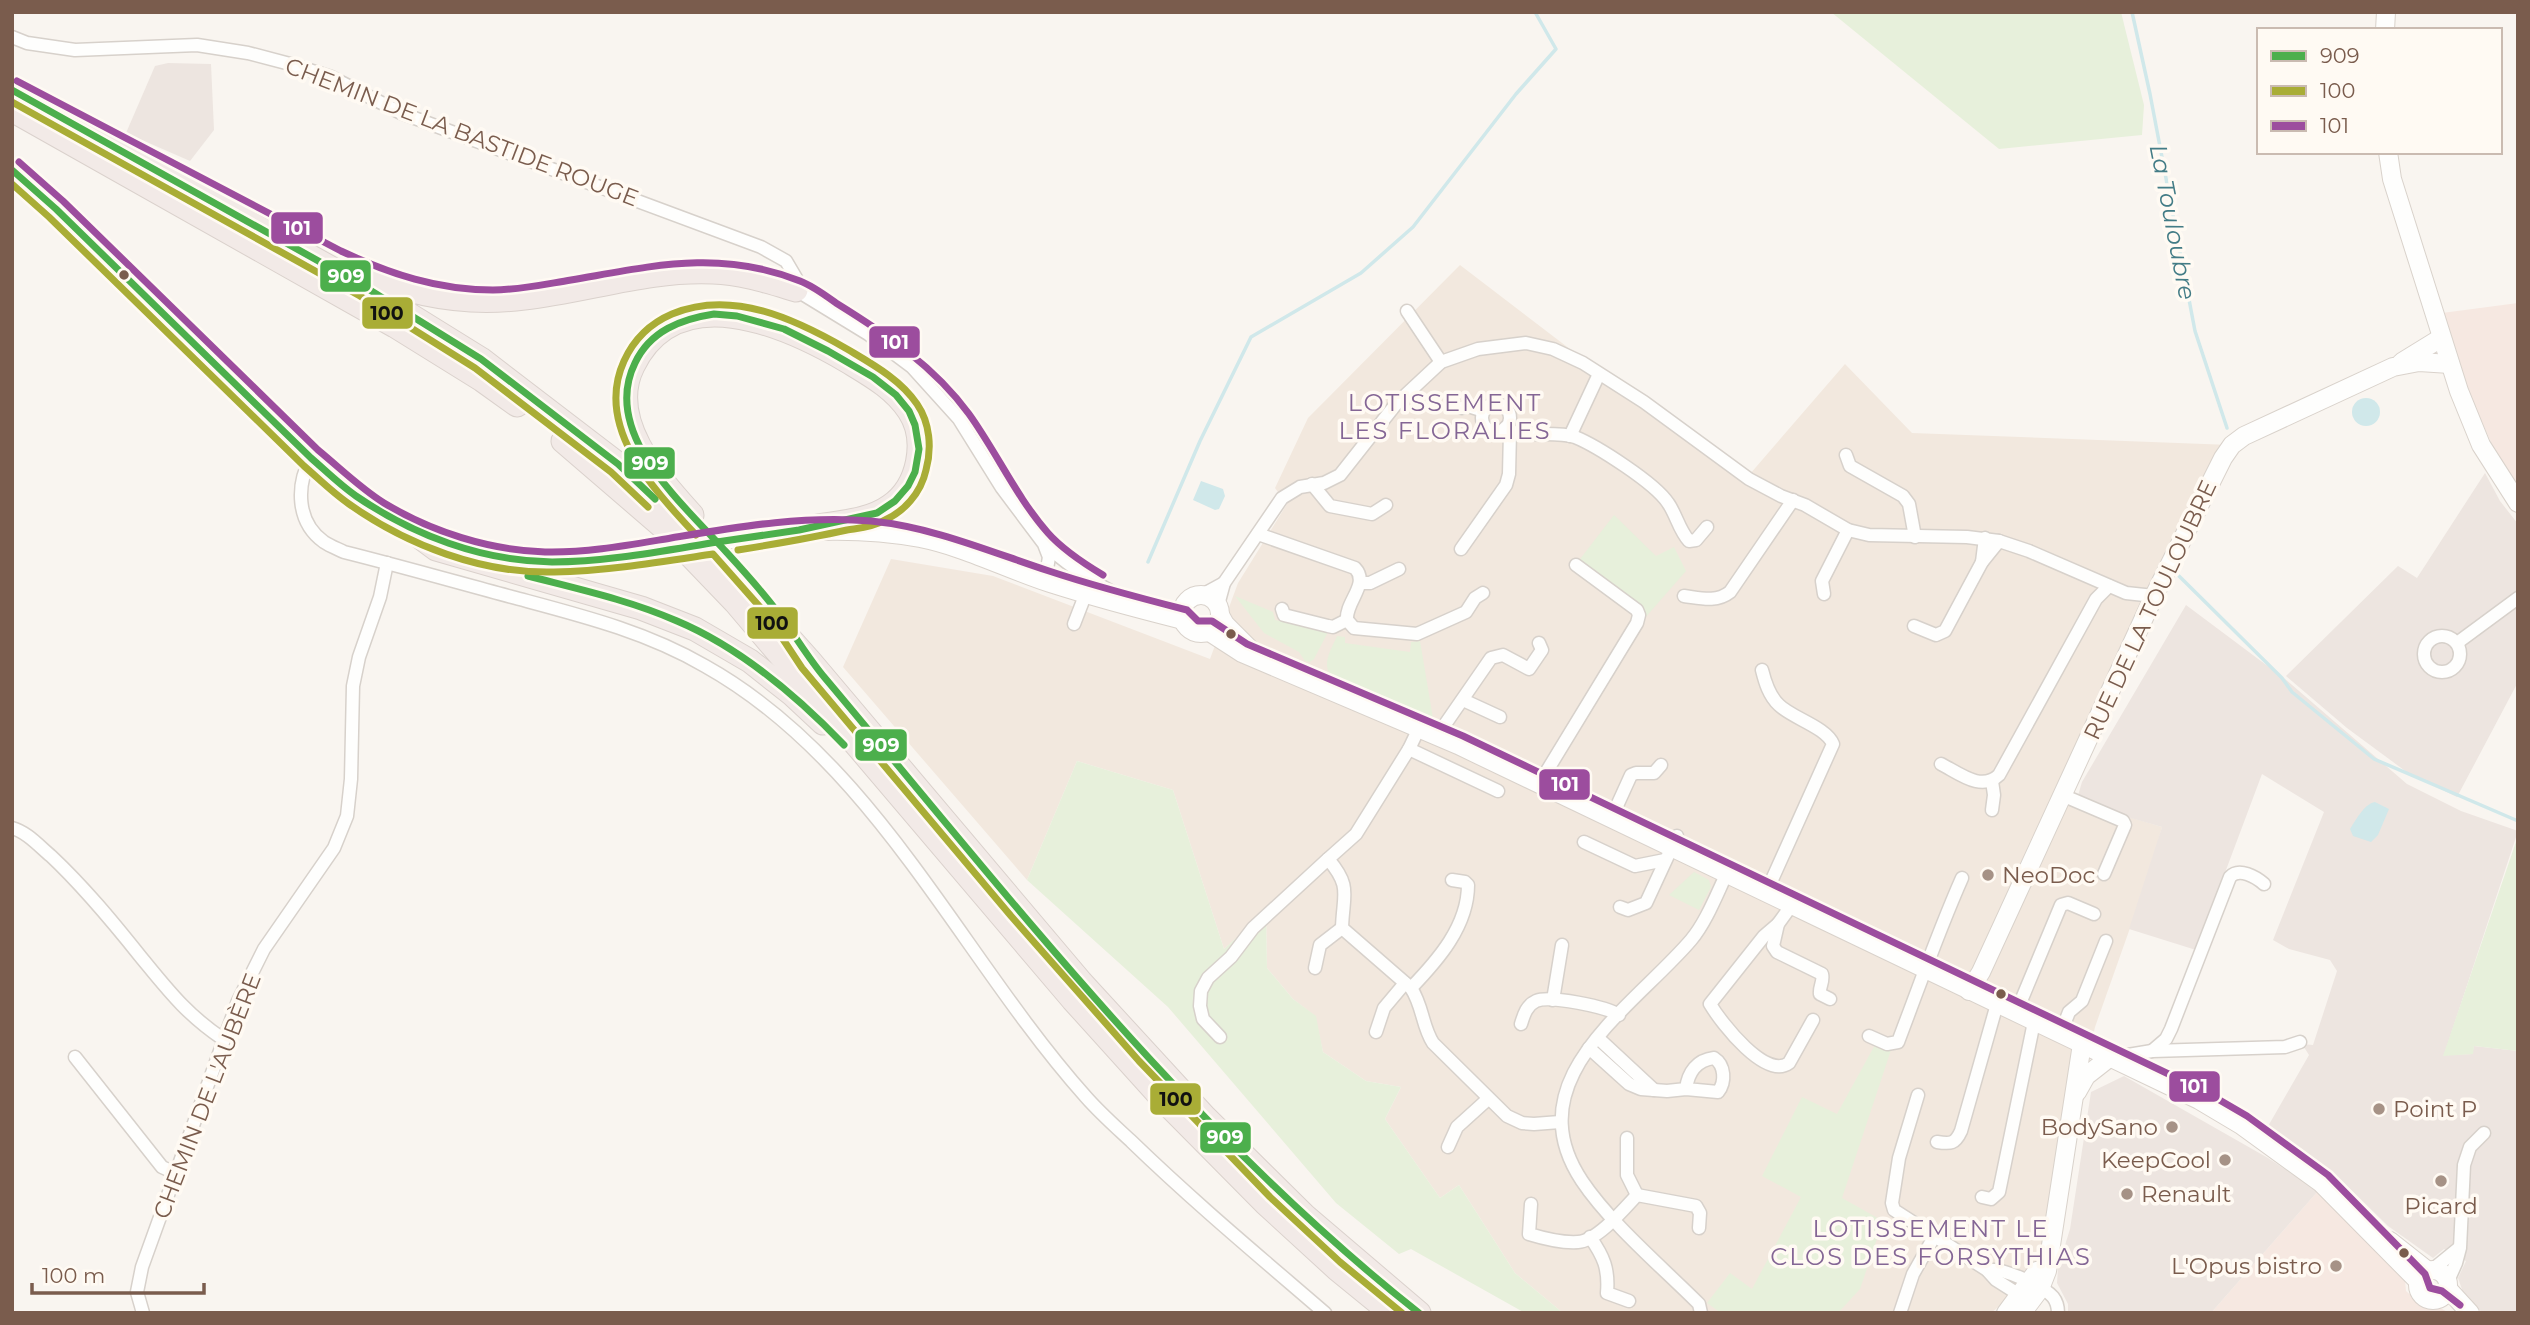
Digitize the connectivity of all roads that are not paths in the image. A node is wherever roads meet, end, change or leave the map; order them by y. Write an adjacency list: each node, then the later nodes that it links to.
1 (12, 37): 7 (street, CHEMIN DE LA BASTIDE ROUGE)
2 (12, 90): 3 (highway)
3 (43, 108): 7 (highway); 62 (highway)
4 (12, 110): 116 (highway)
5 (2388, 154): 9 (main road)
6 (12, 170): 19 (main road)
7 (796, 290): 32 (street)
8 (1407, 311): 10 (street)
9 (2442, 341): 11 (main road); 12 (main road)
10 (1441, 362): 13 (street); 20 (street)
11 (2450, 364): 12 (main road, RUE DE LA TOULOUBRE); 22 (main road)
12 (2393, 367): 50 (main road, RUE DE LA TOULOUBRE)
13 (1599, 374): 17 (street); 21 (street)
14 (1462, 408): 15 (street)
15 (1484, 411): 16 (street); 16 (street)
16 (1508, 430): 17 (street); 33 (street)
17 (1570, 436): 25 (street)
18 (1846, 455): 29 (street)
19 (311, 458): 24 (main road); 35 (street)
20 (1312, 484): 23 (street); 28 (street)
21 (1793, 500): 27 (street); 47 (street)
22 (2518, 503)
23 (1386, 505)
24 (405, 526): 26 (main road, bridge); 116 (highway)
25 (1707, 527)
26 (799, 530): 39 (main road); 62 (highway)
27 (1848, 530): 29 (street); 45 (street)
28 (1258, 534): 40 (street); 41 (street)
29 (1914, 537): 30 (street)
30 (1984, 538): 31 (street); 34 (street)
31 (1999, 541): 34 (street); 38 (street)
32 (1044, 544): 39 (street); 53 (street)
33 (1461, 549)
34 (1982, 562): 57 (street)
35 (387, 563): 110 (street, CHEMIN DE L'AUBÈRE); 141 (street)
36 (1576, 565): 72 (street)
37 (1399, 569): 41 (street)
38 (2095, 580): 42 (street); 49 (street)
39 (1047, 582): 43 (main road)
40 (1224, 583): 46 (street); 52 (street)
41 (1361, 583): 55 (street)
42 (2109, 586): 49 (street); 50 (street)
43 (1086, 593): 53 (main road); 56 (street)
44 (1483, 593): 55 (street)
45 (1824, 594)
46 (1202, 595): 52 (main road); 54 (main road)
47 (1684, 596)
48 (2518, 598): 60 (street)
49 (2096, 599): 71 (street)
50 (2150, 603): 74 (main road, RUE DE LA TOULOUBRE)
51 (1282, 609): 55 (street)
52 (1219, 610): 58 (main road); 61 (main road)
53 (1154, 613): 54 (main road)
54 (1183, 614): 58 (main road)
55 (1347, 620)
56 (1074, 624)
57 (1914, 626)
58 (1208, 631): 61 (main road)
59 (1539, 643): 64 (street)
60 (2457, 643)
61 (1260, 660): 66 (main road)
62 (810, 661): 143 (highway)
63 (1762, 670): 86 (street)
64 (1463, 700): 65 (street); 67 (street)
65 (1500, 717)
66 (1419, 728): 67 (main road); 68 (street)
67 (1437, 736): 72 (main road)
68 (1409, 749): 73 (street); 80 (street)
69 (1941, 764): 71 (street)
70 (1661, 765): 76 (street)
71 (1992, 781): 75 (street)
72 (1539, 784): 76 (main road)
73 (1498, 791)
74 (2062, 795): 81 (street); 97 (main road, RUE DE LA TOULOUBRE)
75 (1992, 810)
76 (1611, 819): 79 (main road)
77 (12, 828): 110 (street)
78 (1584, 842): 79 (street)
79 (1671, 848): 82 (main road); 88 (street)
80 (1328, 859): 91 (street); 109 (street)
81 (2104, 874)
82 (1726, 875): 86 (main road); 102 (street)
83 (1962, 878): 95 (street)
84 (1452, 880): 96 (street)
85 (2264, 884): 114 (street)
86 (1766, 893): 87 (main road)
87 (1791, 906): 90 (street); 95 (main road)
88 (1620, 907)
89 (2094, 914): 101 (street)
90 (1778, 924): 98 (street); 103 (street)
91 (1342, 928): 94 (street); 96 (street)
92 (2106, 941): 107 (street)
93 (1562, 945): 99 (street)
94 (1315, 968)
95 (1926, 970): 97 (main road); 108 (street)
96 (1408, 986): 106 (street); 120 (street)
97 (1969, 991): 100 (main road)
98 (1830, 999)
99 (1553, 1000): 102 (street); 105 (street)
100 (1997, 1004): 101 (main road); 125 (street)
101 (2016, 1013): 104 (main road)
102 (1619, 1015): 112 (street)
103 (1812, 1020)
104 (2034, 1022): 107 (main road); 129 (street)
105 (1521, 1024)
106 (1376, 1032)
107 (2060, 1035): 113 (main road)
108 (1869, 1036)
109 (1220, 1037)
110 (223, 1039): 127 (street, CHEMIN DE L'AUBÈRE)
111 (2300, 1042): 114 (street)
112 (1594, 1043): 118 (street); 122 (street)
113 (2082, 1044): 117 (main road); 121 (main road)
114 (2152, 1051): 117 (street)
115 (75, 1057): 127 (street)
116 (1123, 1058): 142 (highway)
117 (2109, 1058): 121 (main road); 136 (main road)
118 (1686, 1089)
119 (1918, 1095): 134 (street)
120 (1488, 1100): 122 (street); 126 (street)
121 (2073, 1101): 138 (main road)
122 (1560, 1122): 131 (street)
123 (2484, 1133): 135 (street)
124 (1627, 1138): 128 (street)
125 (1937, 1142)
126 (1448, 1147)
127 (175, 1172): 140 (street, CHEMIN DE L'AUBÈRE)
128 (1637, 1195): 131 (street); 132 (street)
129 (1982, 1197)
130 (1531, 1204): 133 (street)
131 (1614, 1219): 133 (street); 144 (street)
132 (1699, 1228)
133 (1590, 1237): 139 (street)
134 (1934, 1237): 138 (street); 145 (street)
135 (2459, 1248): 136 (street); 137 (street)
136 (2426, 1274): 137 (main road); 137 (main road)
137 (2444, 1290): 148 (main road); 149 (main road)
138 (2028, 1296): 146 (main road); 147 (street)
139 (1629, 1301)
140 (143, 1313)
141 (1325, 1313)
142 (1391, 1313)
143 (1419, 1313)
144 (1701, 1313)
145 (1900, 1313)
146 (2006, 1313)
147 (2058, 1313)
148 (2454, 1313)
149 (2470, 1313)

